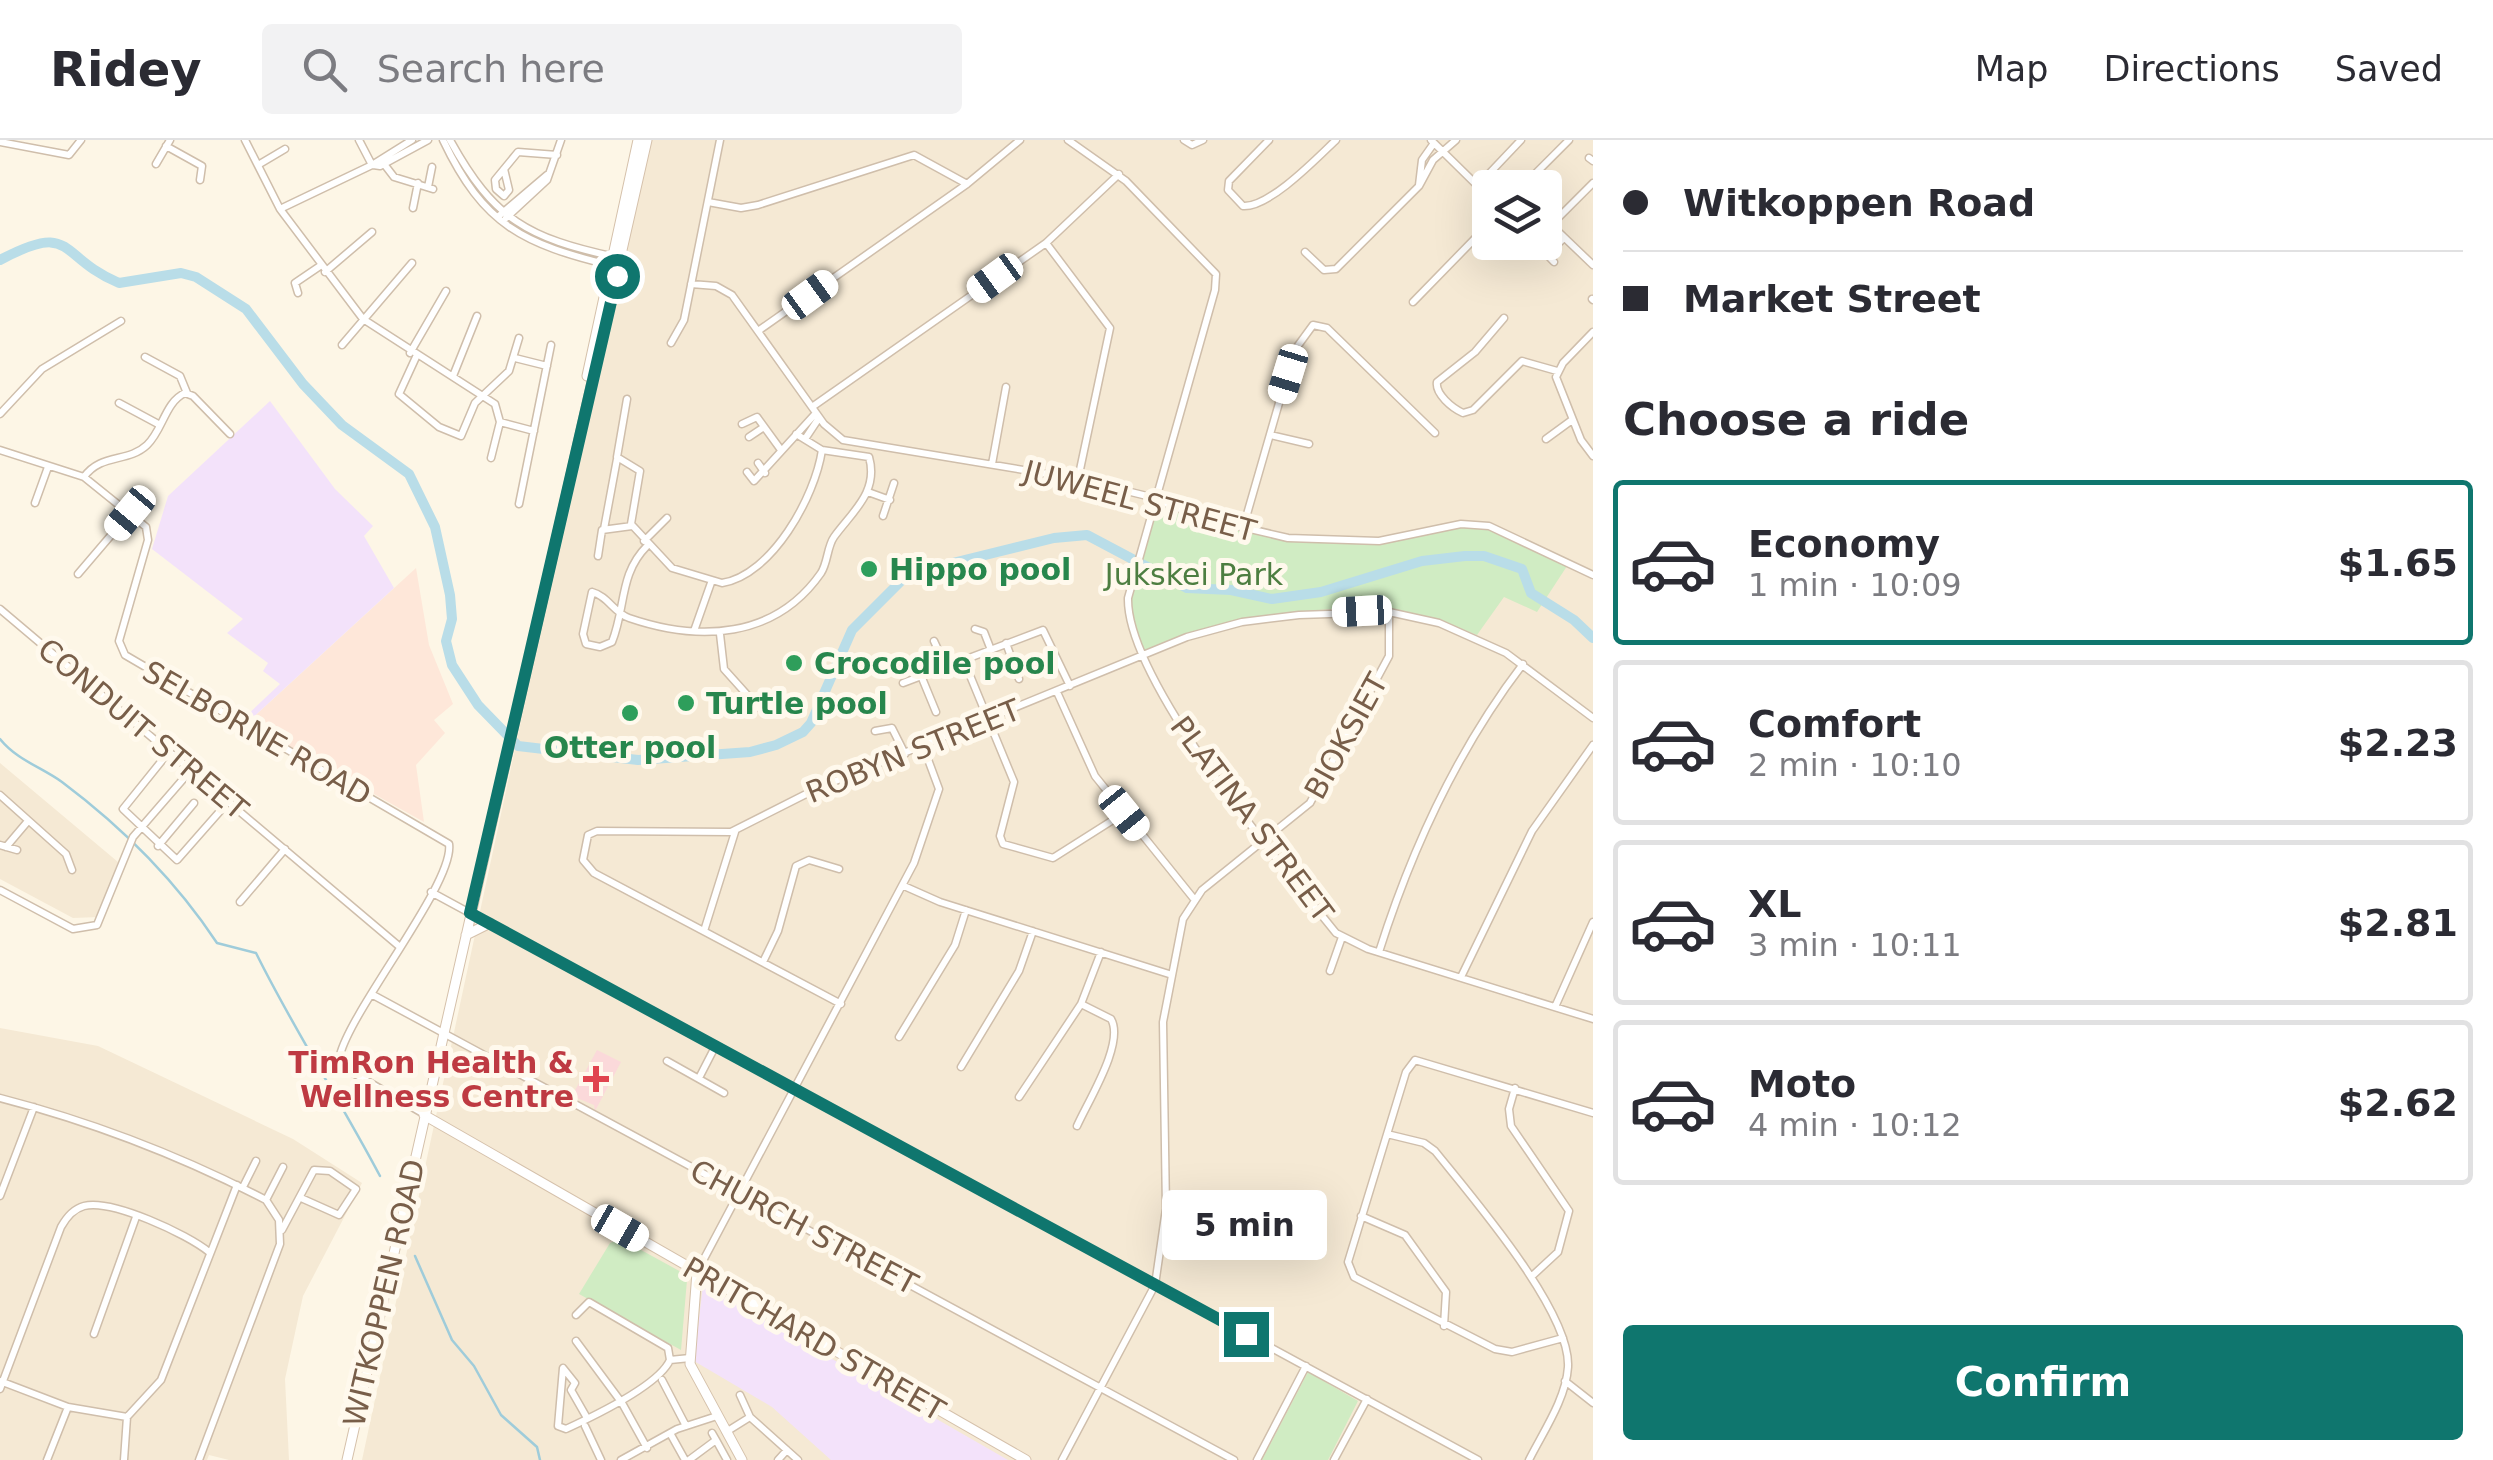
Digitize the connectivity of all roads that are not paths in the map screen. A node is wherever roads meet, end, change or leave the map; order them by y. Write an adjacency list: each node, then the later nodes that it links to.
1 (80, 140): 19 (street)
2 (245, 140): 28 (street)
3 (359, 140): 29 (street)
4 (428, 140): 22 (street)
5 (447, 140): 45 (street)
6 (561, 140): 25 (street)
7 (638, 140): 51 (main road, WITKOPPEN ROAD)
8 (647, 140): 51 (main road, WITKOPPEN ROAD)
9 (720, 140): 41 (street)
10 (1020, 140): 39 (street)
11 (1068, 140): 34 (street)
12 (1184, 140): 13 (street)
13 (1203, 140)
14 (1269, 140): 15 (street)
15 (1336, 140)
16 (1456, 140): 24 (street)
17 (1521, 140): 32 (street)
18 (1569, 140): 33 (street)
19 (0, 142)
20 (1433, 142): 24 (street); 40 (street)
21 (168, 143): 26 (street); 35 (street)
22 (409, 144): 27 (street); 29 (street)
23 (285, 149): 28 (street)
24 (1442, 152): 36 (street); 40 (street)
25 (557, 155): 31 (street); 45 (street)
26 (156, 164)
27 (384, 164): 29 (street); 37 (street)
28 (258, 165): 43 (street)
29 (372, 165): 43 (street)
30 (432, 167): 37 (street)
31 (504, 170)
32 (1493, 170)
33 (1539, 170)
34 (1119, 174): 49 (street); 111 (street, PLATINA STREET)
35 (200, 180)
36 (1472, 181)
37 (418, 183): 42 (street)
38 (1593, 183): 44 (street)
39 (967, 184): 41 (street); 63 (street)
40 (1419, 186): 50 (street)
41 (708, 202): 55 (street)
42 (413, 208)
43 (280, 209): 54 (street)
44 (1562, 210)
45 (501, 218): 51 (street)
46 (372, 232): 54 (street)
47 (1564, 238): 53 (street)
48 (1472, 241): 58 (street)
49 (1046, 243): 81 (street); 108 (street)
50 (1306, 252)
51 (616, 262): 174 (main road, WITKOPPEN ROAD)
52 (412, 263): 61 (street)
53 (1593, 265)
54 (322, 269): 57 (street); 61 (street)
55 (691, 284): 63 (street); 66 (street)
56 (446, 292): 69 (street)
57 (298, 293)
58 (1413, 302)
59 (477, 316): 74 (street)
60 (1504, 318): 73 (street)
61 (364, 319): 67 (street); 69 (street)
62 (122, 321): 80 (street)
63 (758, 331): 81 (street)
64 (1593, 332): 73 (street)
65 (519, 338): 71 (street)
66 (671, 343)
67 (342, 345)
68 (551, 345): 72 (street)
69 (413, 355): 74 (street); 77 (street)
70 (145, 357): 76 (street)
71 (515, 358): 72 (street); 77 (street)
72 (546, 366): 87 (street)
73 (1557, 371): 82 (street)
74 (453, 376): 77 (street)
75 (1006, 387): 103 (street)
76 (187, 393): 85 (street); 88 (street)
77 (484, 393): 83 (street)
78 (627, 399): 101 (street)
79 (119, 402): 85 (street)
80 (0, 414)
81 (818, 416): 89 (street); 92 (street); 103 (street, JUWEEL STREET)
82 (1572, 420): 94 (street); 99 (street)
83 (500, 422): 87 (street); 100 (street)
84 (742, 424): 86 (street)
85 (160, 425): 107 (street)
86 (764, 427): 93 (street); 97 (street)
87 (534, 431): 114 (street)
88 (230, 434)
89 (796, 434): 92 (street); 97 (street)
90 (1435, 434): 91 (street)
91 (1270, 435): 95 (street); 119 (street)
92 (806, 436): 98 (street)
93 (749, 437)
94 (1546, 439)
95 (1308, 444)
96 (0, 450): 104 (street)
97 (781, 450): 106 (street)
98 (822, 450): 110 (street); 125 (street)
99 (1593, 456)
100 (490, 458)
101 (618, 459): 118 (street); 120 (street)
102 (758, 463): 106 (street)
103 (992, 464): 108 (street, JUWEEL STREET)
104 (48, 467): 107 (street); 113 (street)
105 (747, 472): 106 (street)
106 (765, 473)
107 (84, 478): 115 (street)
108 (1078, 478): 111 (street, JUWEEL STREET)
109 (894, 483): 112 (street)
110 (868, 492): 112 (street); 131 (street)
111 (1155, 499): 119 (street, JUWEEL STREET); 135 (street, PLATINA STREET)
112 (890, 500): 116 (street)
113 (35, 503)
114 (519, 504)
115 (130, 513): 123 (street); 170 (street, SELBORNE ROAD)
116 (883, 516)
117 (667, 518): 121 (street)
118 (632, 526): 120 (street); 121 (street)
119 (1244, 528): 124 (street, JUWEEL STREET)
120 (604, 529): 122 (street)
121 (646, 544): 125 (street); 128 (street)
122 (598, 556)
123 (78, 574)
124 (1593, 575)
125 (712, 580): 130 (street)
126 (0, 609): 153 (street, CONDUIT STREET)
127 (1389, 612): 135 (street, ROBYN STREET); 137 (street, ROBYN STREET); 161 (street, BIOKSIET)
128 (622, 616): 128 (street); 130 (street)
129 (975, 629): 134 (street)
130 (694, 632): 131 (street)
131 (720, 634): 144 (street)
132 (934, 640): 138 (street)
133 (1006, 643): 134 (street); 140 (street); 142 (street)
134 (991, 650): 136 (street)
135 (1145, 654): 142 (street, ROBYN STREET); 161 (street, PLATINA STREET)
136 (964, 661): 138 (street); 147 (street)
137 (1523, 664): 146 (street, ROBYN STREET); 183 (street)
138 (946, 667): 139 (street)
139 (922, 678): 141 (street); 145 (street)
140 (1019, 679)
141 (902, 684)
142 (1070, 686): 143 (street, ROBYN STREET)
143 (1058, 692): 147 (street, ROBYN STREET); 157 (street)
144 (760, 708)
145 (936, 712)
146 (1593, 718)
147 (988, 720): 149 (street, ROBYN STREET); 157 (street)
148 (875, 730): 151 (street)
149 (923, 746): 151 (street, ROBYN STREET); 168 (street)
150 (1593, 746): 187 (street)
151 (905, 754): 160 (street, ROBYN STREET)
152 (164, 758): 159 (street)
153 (191, 770): 159 (street); 165 (street, CONDUIT STREET)
154 (0, 795): 158 (street)
155 (194, 802): 163 (street)
156 (220, 810): 163 (street)
157 (1124, 813): 171 (street)
158 (28, 821): 162 (street); 166 (street)
159 (140, 828): 163 (street); 169 (street)
160 (735, 831): 177 (street); 177 (street)
161 (1265, 841): 171 (street, BIOKSIET); 180 (street, PLATINA STREET)
162 (3, 846): 164 (street)
163 (158, 846)
164 (17, 850)
165 (285, 850): 172 (street); 181 (street, CONDUIT STREET)
166 (72, 870)
167 (839, 870): 184 (street)
168 (904, 886): 173 (street); 189 (street)
169 (0, 890)
170 (431, 892): 174 (street); 181 (street)
171 (1194, 899): 186 (street)
172 (240, 902)
173 (966, 910): 178 (street); 194 (street)
174 (470, 913): 176 (street); 179 (main road, WITKOPPEN ROAD)
175 (1593, 922): 191 (street)
176 (490, 923): 179 (main road); 195 (street)
177 (704, 931): 184 (street)
178 (1033, 931): 182 (street); 197 (street)
179 (465, 936): 193 (main road, WITKOPPEN ROAD)
180 (1342, 937): 183 (street, PLATINA STREET); 185 (street)
181 (400, 947): 188 (street)
182 (1100, 952): 186 (street); 190 (street)
183 (1380, 952): 187 (street, PLATINA STREET)
184 (763, 962): 189 (street)
185 (1330, 971)
186 (1169, 974): 222 (street)
187 (1460, 978): 191 (street, PLATINA STREET)
188 (373, 996): 193 (street, CHURCH STREET); 206 (street, PRITCHARD STREET)
189 (841, 1004): 200 (street)
190 (1082, 1004): 202 (street); 207 (street)
191 (1555, 1007): 192 (street, PLATINA STREET)
192 (1593, 1019)
193 (443, 1033): 206 (main road, WITKOPPEN ROAD); 212 (street, CHURCH STREET)
194 (899, 1037)
195 (716, 1046): 198 (street); 200 (street)
196 (667, 1061): 198 (street)
197 (961, 1066)
198 (699, 1078): 201 (street)
199 (1515, 1088): 205 (street); 208 (street); 221 (street)
200 (793, 1089): 212 (street); 222 (street)
201 (724, 1092)
202 (1020, 1097)
203 (0, 1098): 204 (street)
204 (34, 1107): 211 (street); 213 (street)
205 (1593, 1113)
206 (424, 1114): 220 (main road, PRITCHARD STREET); 255 (main road, WITKOPPEN ROAD)
207 (1077, 1126)
208 (1387, 1134): 216 (street); 221 (street)
209 (256, 1161): 211 (street)
210 (283, 1167): 215 (street)
211 (240, 1186): 215 (street); 219 (street)
212 (739, 1192): 220 (street); 234 (street, CHURCH STREET)
213 (0, 1196)
214 (301, 1198): 214 (street); 218 (street)
215 (266, 1200): 218 (street)
216 (1361, 1216): 224 (street); 224 (street)
217 (136, 1217): 219 (street); 225 (street); 233 (street)
218 (280, 1228): 254 (street)
219 (209, 1252): 243 (street)
220 (697, 1272): 228 (main road); 263 (main road, PRITCHARD STREET)
221 (1531, 1277): 226 (street)
222 (1155, 1285): 230 (street); 234 (street)
223 (576, 1315): 229 (street)
224 (1444, 1326): 226 (street)
225 (94, 1334)
226 (1563, 1338): 232 (street)
227 (576, 1341): 238 (street)
228 (690, 1358): 229 (street); 242 (main road)
229 (670, 1360): 238 (street)
230 (1306, 1366): 237 (street); 266 (street)
231 (662, 1380): 246 (street)
232 (1565, 1382): 239 (street); 269 (street)
233 (1, 1384): 241 (street)
234 (1102, 1389): 264 (street); 265 (street, CHURCH STREET)
235 (740, 1395): 244 (street)
236 (574, 1396): 240 (street); 240 (street); 245 (street)
237 (1367, 1399): 267 (street); 268 (street)
238 (620, 1401): 245 (street); 249 (street)
239 (1593, 1403)
240 (557, 1406): 245 (street)
241 (68, 1407): 243 (street); 252 (street)
242 (717, 1416): 246 (street); 247 (main road)
243 (127, 1417): 253 (street)
244 (750, 1417): 247 (street); 250 (street)
245 (586, 1422): 256 (street)
246 (686, 1426): 248 (street)
247 (726, 1432): 260 (main road)
248 (670, 1433): 249 (street); 258 (street)
249 (647, 1448): 251 (street)
250 (787, 1450): 261 (street); 262 (street)
251 (634, 1458): 257 (street)
252 (47, 1460)
253 (124, 1460)
254 (199, 1460)
255 (347, 1460)
256 (602, 1460)
257 (620, 1460)
258 (687, 1460): 259 (street)
259 (727, 1460)
260 (742, 1460)
261 (778, 1460)
262 (798, 1460)
263 (1026, 1460)
264 (1062, 1460)
265 (1234, 1460)
266 (1257, 1460)
267 (1334, 1460)
268 (1478, 1460)
269 (1529, 1460)

